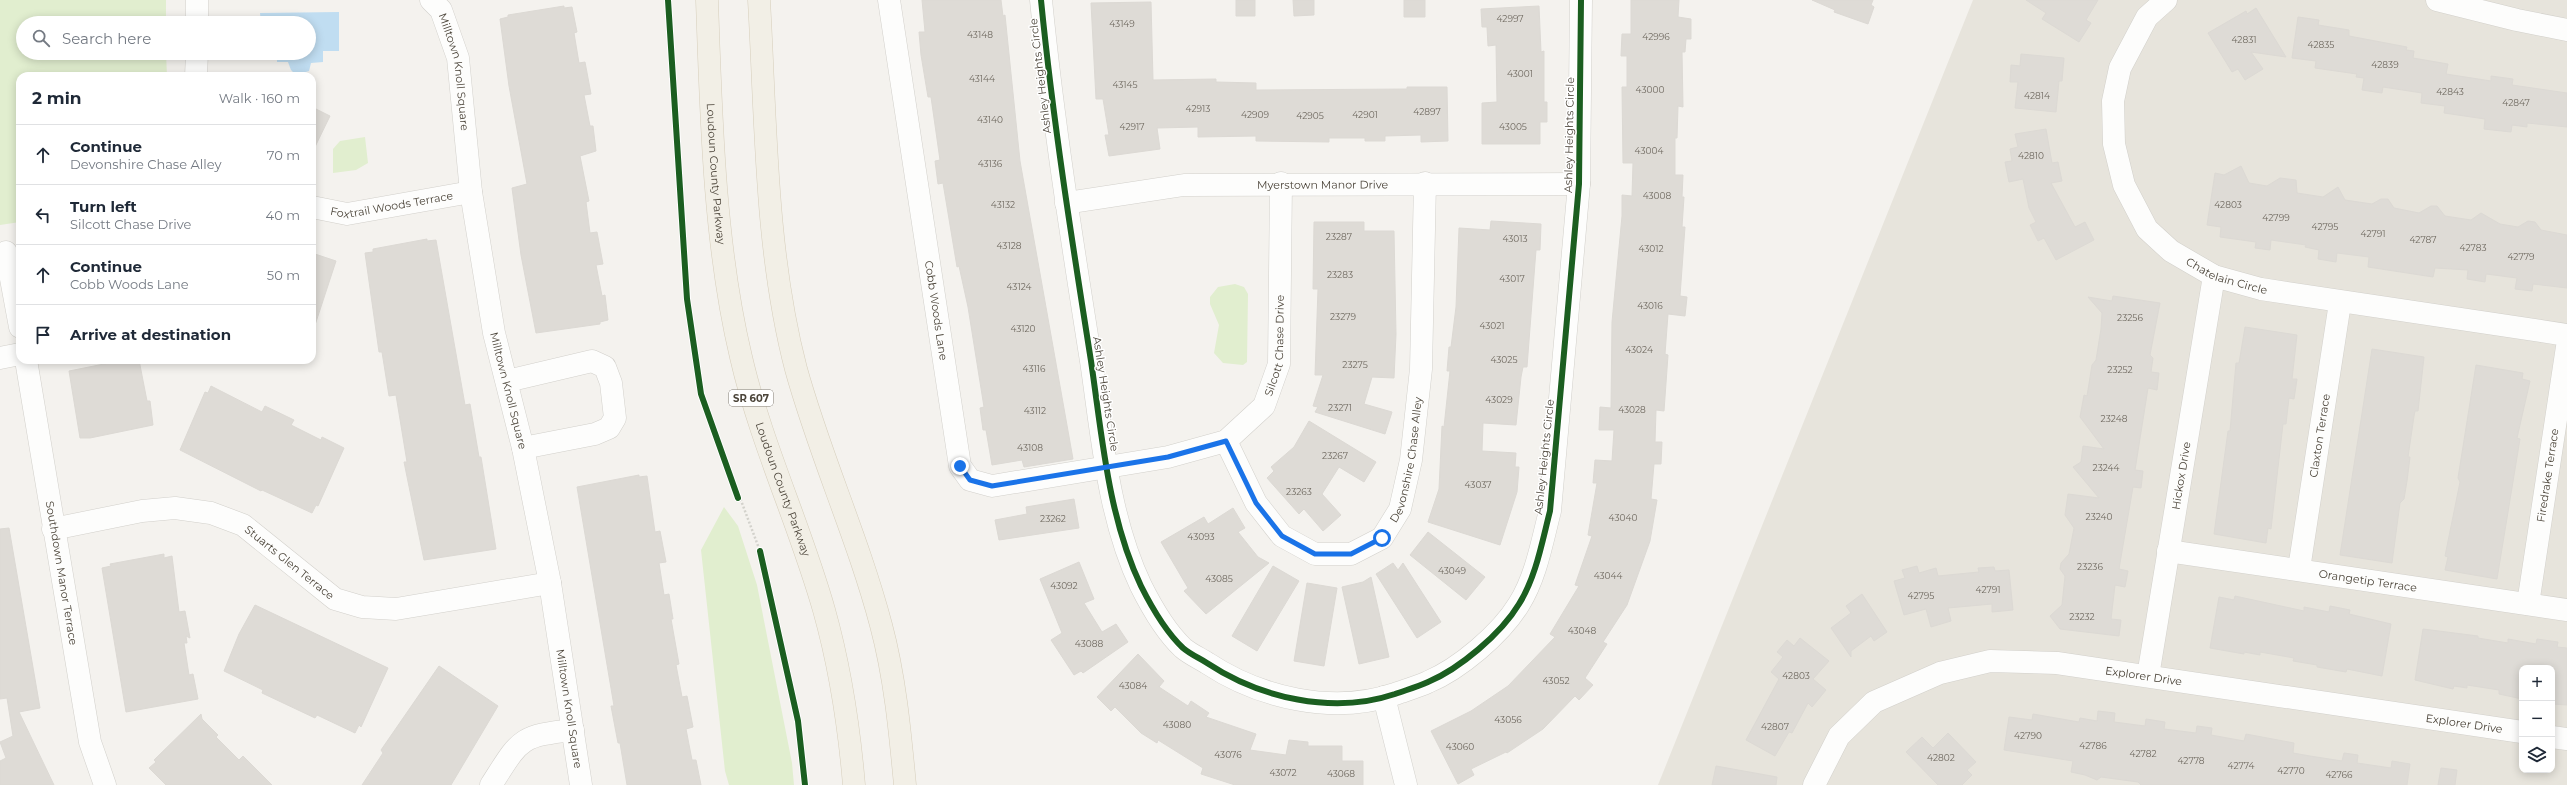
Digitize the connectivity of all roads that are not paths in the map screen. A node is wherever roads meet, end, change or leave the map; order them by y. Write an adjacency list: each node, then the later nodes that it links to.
1 (197, 0): 10 (street)
2 (708, 0): 48 (main road, Loudoun County Parkway / SR 607)
3 (759, 0): 49 (main road)
4 (889, 0): 32 (street, Cobb Woods Lane)
5 (1041, 0): 18 (street, Ashley Heights Circle)
6 (1581, 0): 16 (street, Ashley Heights Circle)
7 (2166, 0): 21 (street, Chatelain Circle)
8 (2436, 0): 11 (street)
9 (441, 3): 17 (street, Milltown Knoll Square)
10 (197, 16)
11 (2567, 30)
12 (197, 60): 13 (street)
13 (196, 72)
14 (1280, 183): 15 (street, Myerstown Manor Drive); 18 (street, Myerstown Manor Drive); 30 (street, Silcott Chase Drive)
15 (1425, 183): 16 (street, Myerstown Manor Drive); 30 (street, Devonshire Chase Alley)
16 (1579, 184): 40 (street, Ashley Heights Circle)
17 (471, 192): 19 (street, Foxtrail Woods Terrace); 29 (street, Milltown Knoll Square)
18 (1066, 203): 32 (street, Ashley Heights Circle)
19 (316, 208)
20 (8, 252): 22 (street)
21 (2214, 276): 23 (street, Chatelain Circle); 34 (street, Hickox Drive)
22 (16, 301)
23 (2340, 302): 24 (street, Chatelain Circle); 35 (street, Claxton Terrace)
24 (2567, 335)
25 (2567, 347): 37 (street, Firedrake Terrace)
26 (16, 355): 27 (street)
27 (0, 358)
28 (27, 364): 33 (street, Southdown Manor Terrace)
29 (507, 381): 31 (street, Milltown Knoll Square); 31 (street)
30 (1226, 441): 32 (street, Silcott Chase Drive)
31 (523, 448): 36 (street, Milltown Knoll Square)
32 (1108, 467): 40 (street, Ashley Heights Circle)
33 (54, 529): 36 (street, Stuarts Glen Terrace); 45 (street, Southdown Manor Terrace)
34 (2168, 551): 35 (street, Orangetip Terrace); 39 (street, Hickox Drive)
35 (2300, 569): 37 (street, Orangetip Terrace)
36 (550, 583): 41 (street, Milltown Knoll Square)
37 (2528, 604): 38 (street, Orangetip Terrace)
38 (2567, 610)
39 (2148, 676): 42 (street, Explorer Drive); 51 (street, Explorer Drive)
40 (1384, 697): 50 (street)
41 (574, 730): 46 (street); 47 (street, Milltown Knoll Square)
42 (2519, 732)
43 (2555, 737): 44 (street)
44 (2567, 739)
45 (105, 785)
46 (491, 785)
47 (581, 785)
48 (854, 785)
49 (905, 785)
50 (1406, 785)
51 (1814, 785)

